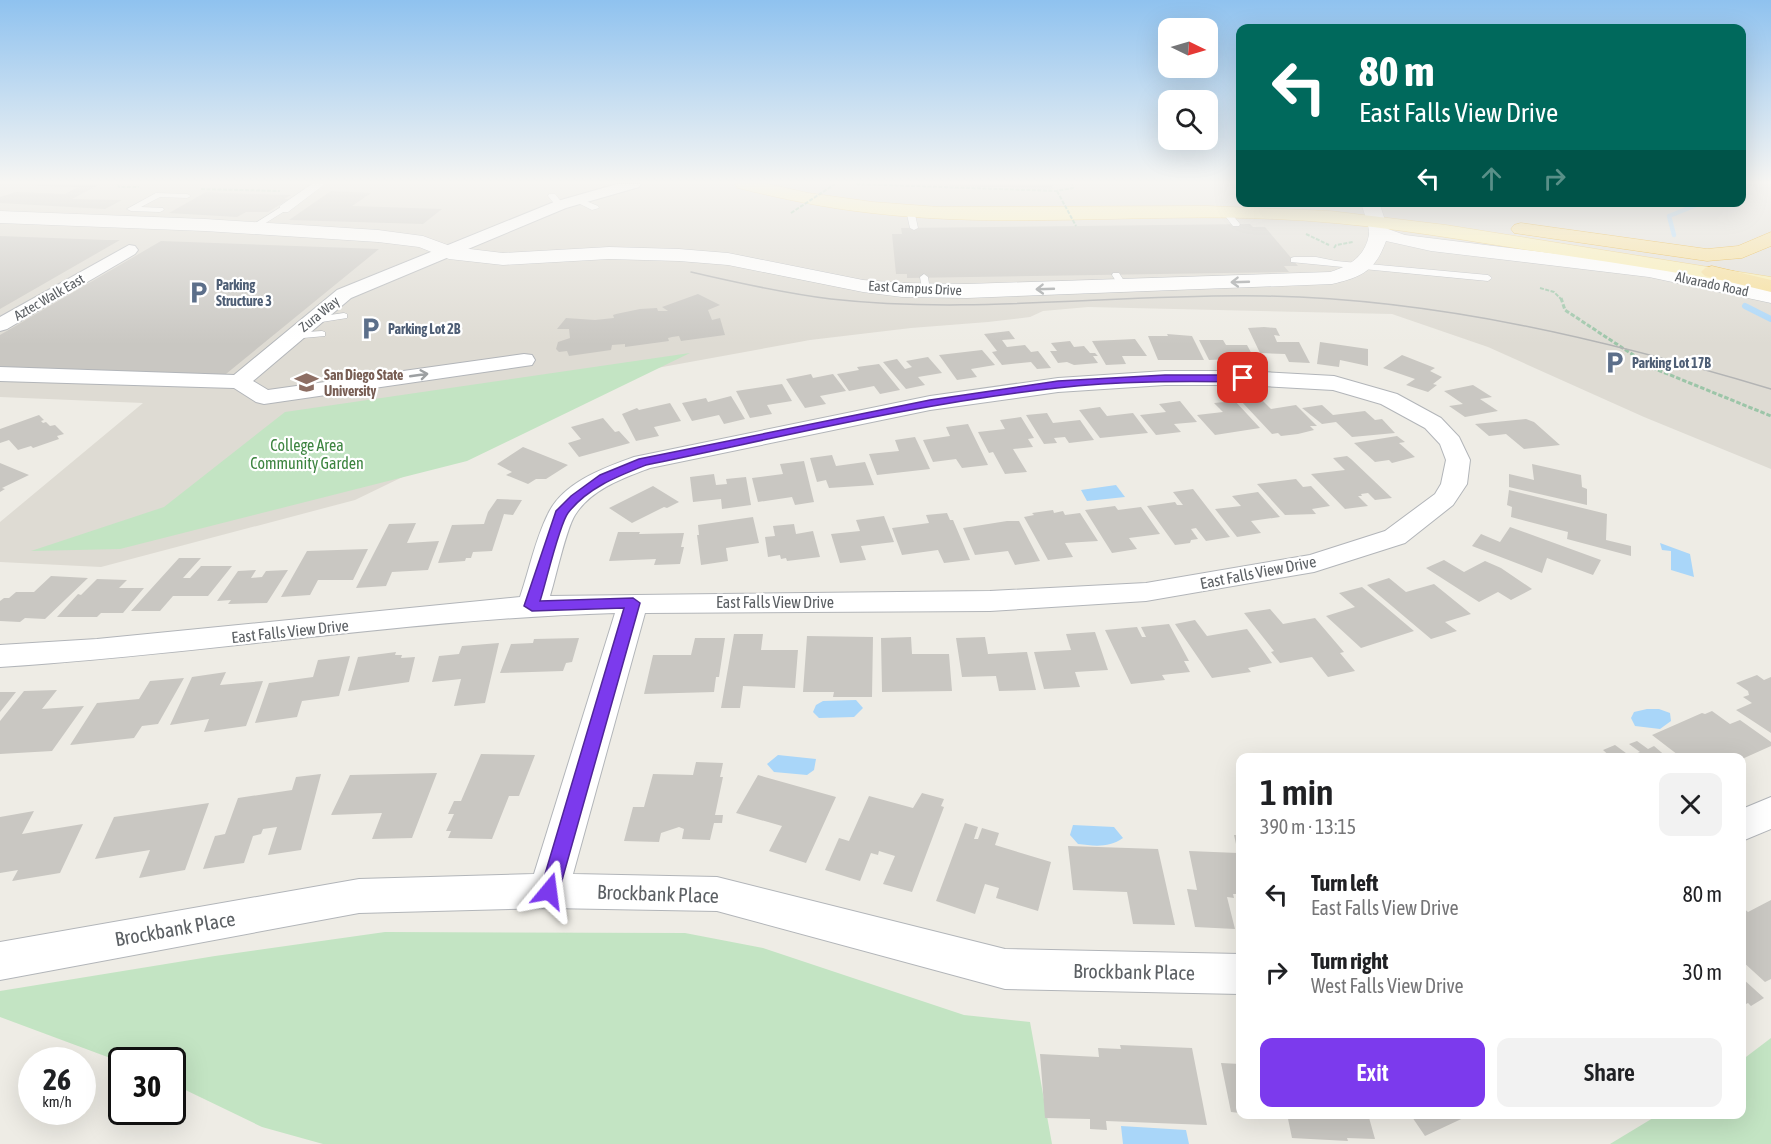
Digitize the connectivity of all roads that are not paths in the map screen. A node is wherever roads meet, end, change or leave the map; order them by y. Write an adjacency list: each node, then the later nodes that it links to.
1 (371, 237): 11 (street, East Campus Drive)
2 (481, 237): 11 (street, Zura Way)
3 (1372, 237): 12 (street)
4 (1399, 237): 17 (street, Alvarado Road)
5 (1513, 237): 13 (main road)
6 (1562, 237): 13 (main road)
7 (1581, 237): 8 (highway)
8 (1771, 238)
9 (129, 250): 19 (street, Aztec Walk East)
10 (1771, 252): 13 (highway)
11 (449, 253): 12 (street, East Campus Drive, one-way to 11); 20 (street, Zura Way)
12 (1364, 266): 15 (lane)
13 (1712, 268): 14 (main road); 16 (highway)
14 (1771, 276)
15 (1488, 278)
16 (1771, 284)
17 (1771, 296)
18 (344, 316): 20 (lane)
19 (0, 325)
20 (316, 328): 23 (street, Zura Way)
21 (524, 360): 23 (street, one-way to 21)
22 (0, 374): 23 (street)
23 (239, 381)
24 (633, 603): 25 (street, East Falls View Drive); 25 (street, East Falls View Drive); 29 (street)
25 (532, 606): 26 (street, East Falls View Drive)
26 (0, 656)
27 (1771, 812): 28 (street)
28 (1746, 824)
29 (549, 891): 30 (street, Brockbank Place); 31 (street, Brockbank Place)
30 (0, 961)
31 (1236, 974)

